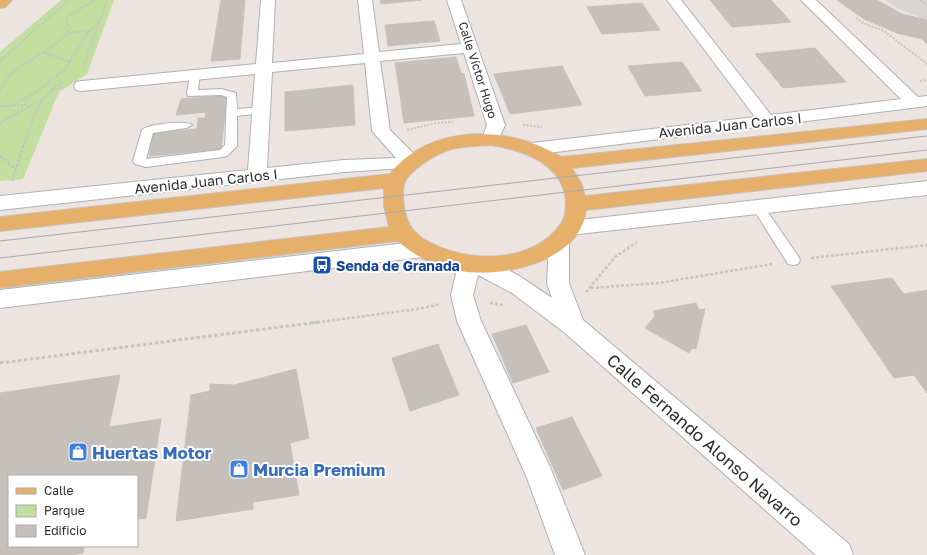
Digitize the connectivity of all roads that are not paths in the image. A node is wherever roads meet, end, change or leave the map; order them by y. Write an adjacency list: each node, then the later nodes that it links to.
1 (5, 0): 7 (main road)
2 (268, 0): 10 (street)
3 (365, 0): 9 (street)
4 (454, 0): 8 (street, Calle Víctor Hugo)
5 (674, 0): 16 (street)
6 (808, 0): 13 (street)
7 (0, 4)
8 (470, 48): 9 (street); 19 (street, Calle Víctor Hugo)
9 (371, 57): 10 (street); 21 (street)
10 (263, 67): 11 (street); 14 (street)
11 (196, 74): 12 (street); 15 (lane)
12 (79, 79)
13 (920, 102): 16 (street, Avenida Juan Carlos I)
14 (261, 110): 15 (lane); 24 (street)
15 (232, 113): 18 (lane)
16 (768, 122): 20 (street, Avenida Juan Carlos I)
17 (927, 124): 22 (main road, Avenida Juan Carlos I)
18 (186, 125)
19 (491, 140): 20 (main road, Avenida Juan Carlos I); 21 (main road, Avenida Juan Carlos I)
20 (532, 149): 22 (main road, Avenida Juan Carlos I)
21 (412, 163): 24 (street, Avenida Juan Carlos I); 25 (main road, Avenida Juan Carlos I)
22 (556, 164): 28 (main road, Avenida Juan Carlos I)
23 (927, 165): 28 (main road)
24 (257, 176): 27 (street, Avenida Juan Carlos I)
25 (396, 180): 30 (main road, Avenida Juan Carlos I); 31 (main road)
26 (927, 188): 29 (street)
27 (0, 203)
28 (576, 204): 32 (main road, Avenida Juan Carlos I)
29 (758, 207): 32 (street); 34 (lane)
30 (0, 224)
31 (402, 233): 33 (main road); 36 (main road)
32 (564, 234): 35 (main road); 38 (street)
33 (423, 249): 35 (main road); 37 (street)
34 (793, 260)
35 (474, 265): 38 (street, Calle Fernando Alonso Navarro); 39 (street)
36 (0, 280)
37 (0, 299)
38 (569, 314): 40 (street, Calle Fernando Alonso Navarro)
39 (570, 555)
40 (838, 555)

